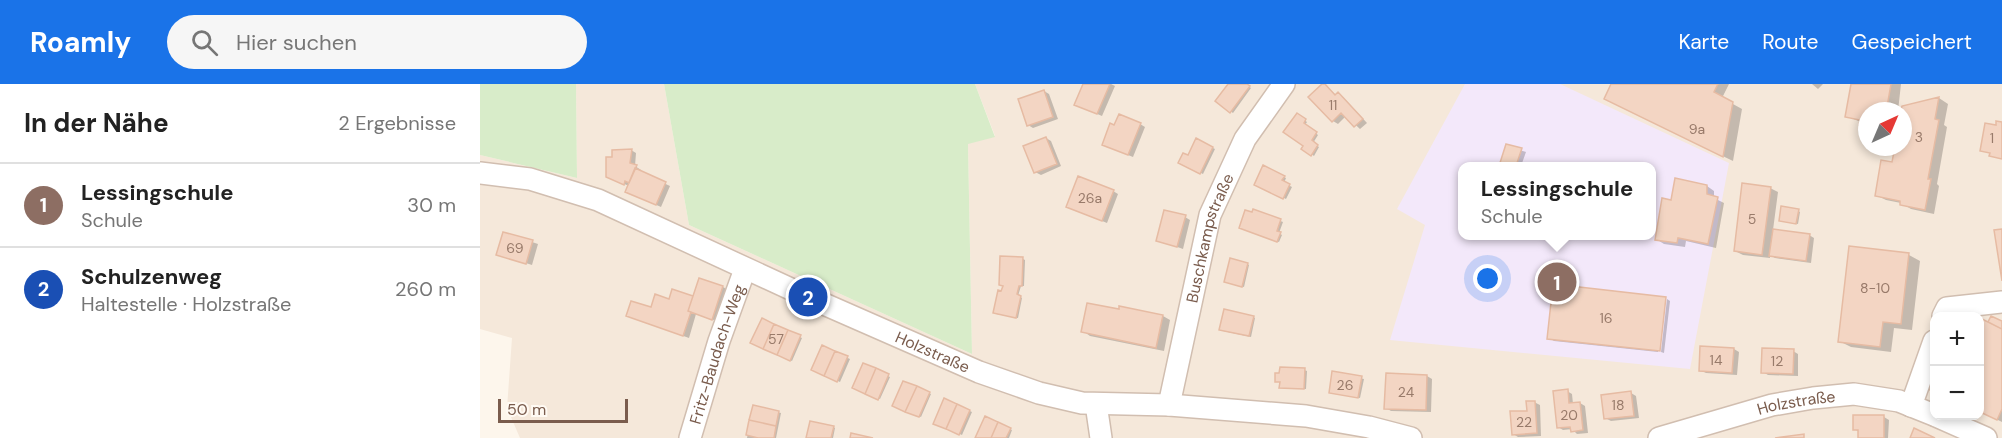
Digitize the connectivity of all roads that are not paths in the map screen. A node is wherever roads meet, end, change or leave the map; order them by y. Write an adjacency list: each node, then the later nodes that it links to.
1 (1284, 84): 8 (street, Buschkampstraße)
2 (480, 173): 3 (street, Holzstraße)
3 (745, 269): 7 (street, Holzstraße); 12 (street, Fritz-Baudach-Weg)
4 (2002, 302): 5 (street)
5 (1945, 312)
6 (1930, 355): 9 (street)
7 (1096, 404): 8 (street, Holzstraße); 13 (street)
8 (1169, 405): 14 (street, Holzstraße)
9 (1911, 406): 10 (street, Holzstraße); 15 (street, Holzstraße)
10 (1930, 413)
11 (1946, 420): 16 (street, Holzstraße)
12 (690, 438)
13 (1101, 438)
14 (1411, 438)
15 (1659, 438)
16 (1986, 438)

